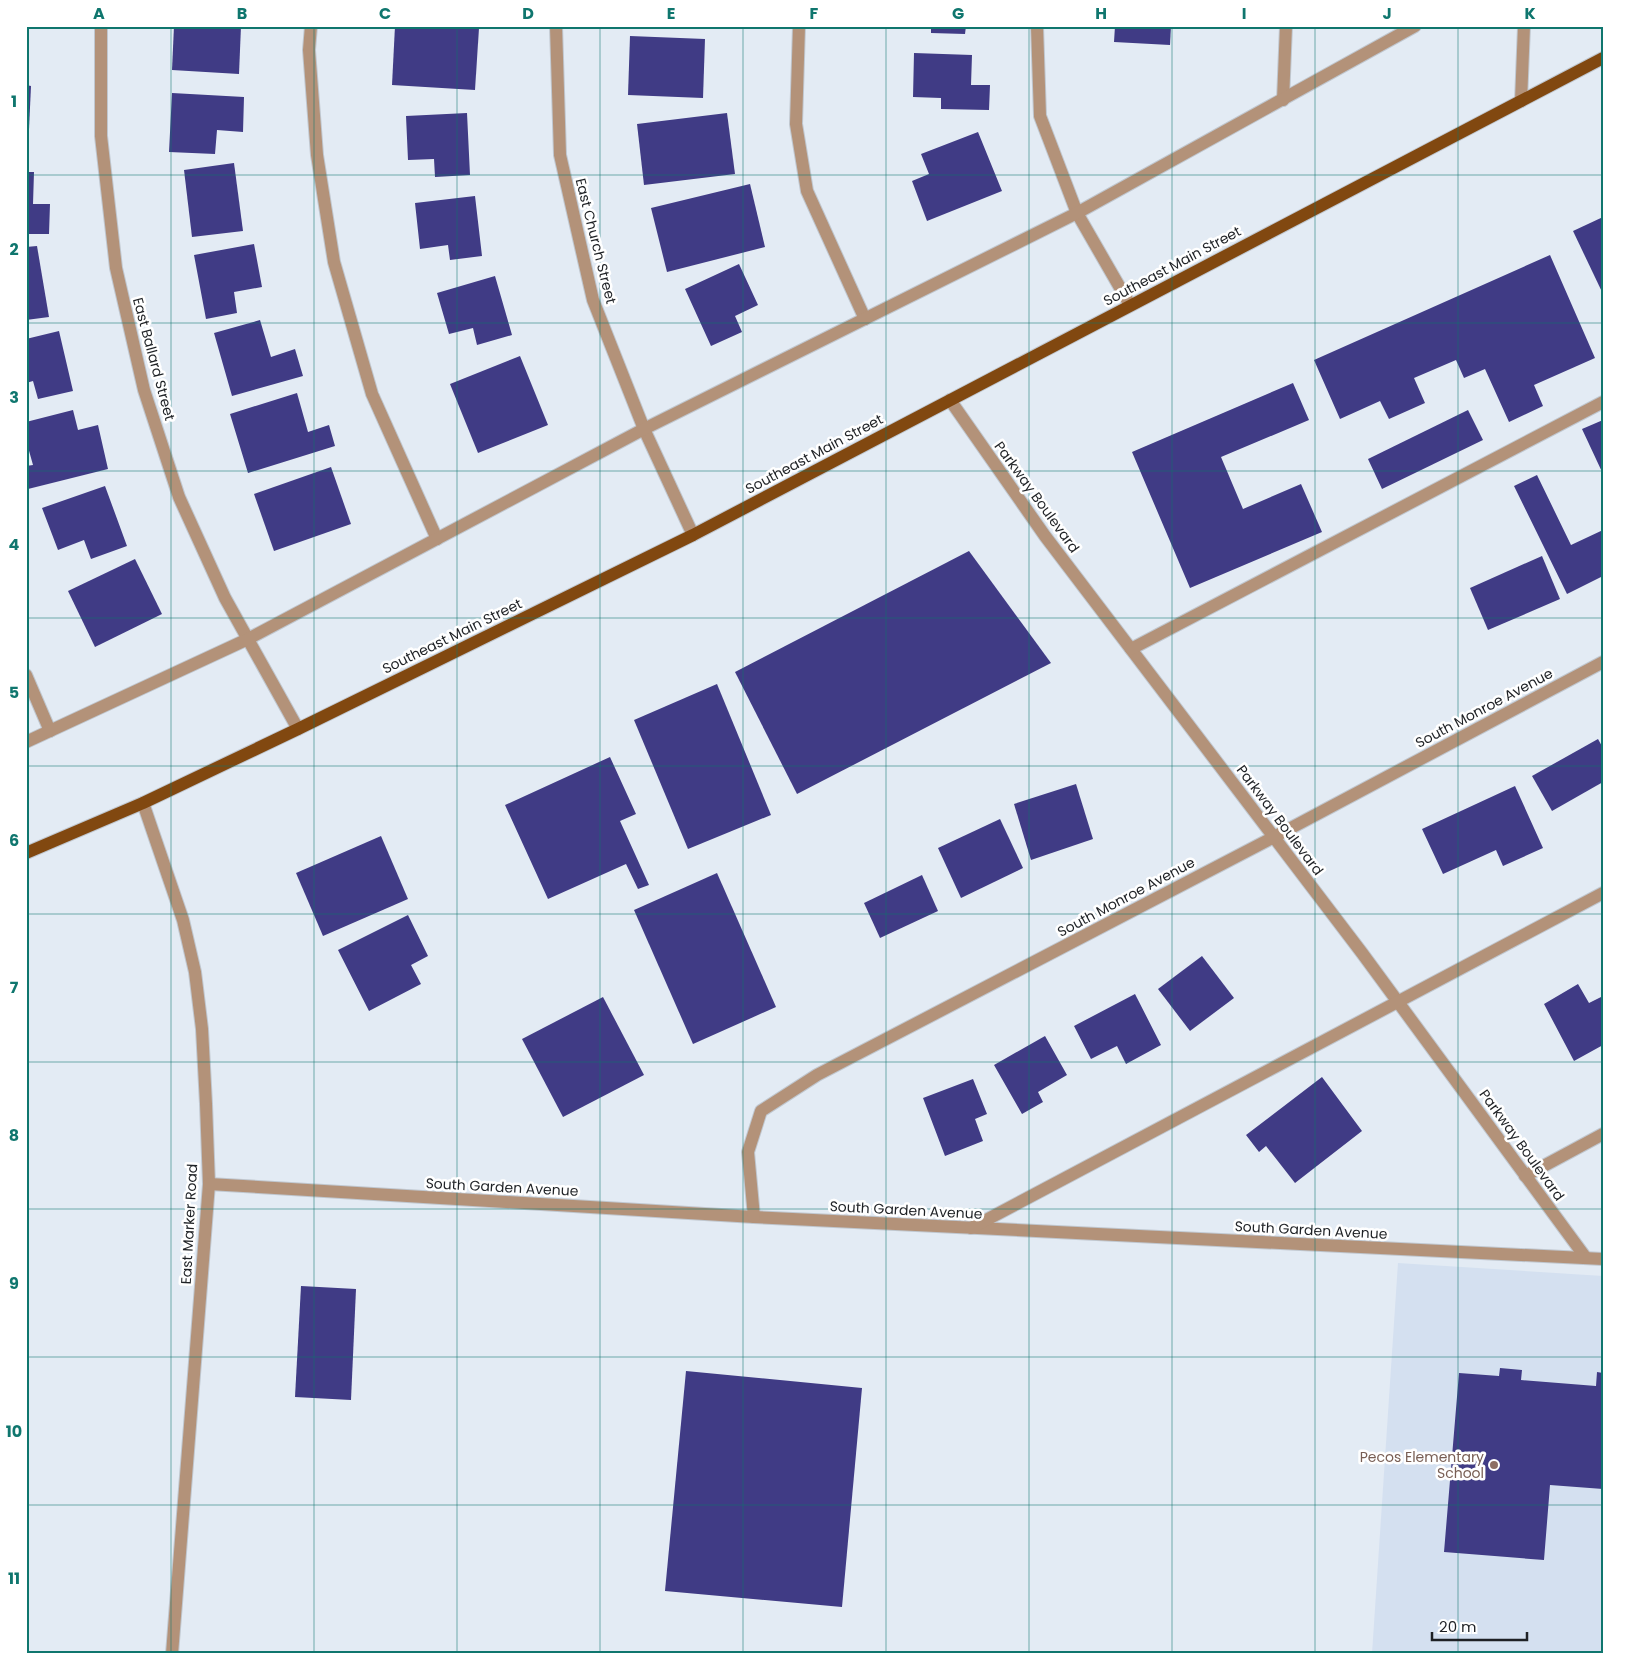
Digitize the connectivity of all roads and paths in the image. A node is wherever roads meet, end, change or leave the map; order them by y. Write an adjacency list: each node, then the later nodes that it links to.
1 (101, 26): 20 (street, East Ballard Street)
2 (311, 26): 19 (street)
3 (556, 26): 17 (street, East Church Street)
4 (799, 26): 14 (street)
5 (1037, 26): 12 (street)
6 (1286, 26): 10 (street)
7 (1415, 26): 10 (street)
8 (1524, 26): 11 (street)
9 (1603, 58): 11 (main road, Southeast Main Street)
10 (1283, 100): 12 (street)
11 (1521, 101): 13 (main road, Southeast Main Street)
12 (1077, 213): 13 (street); 14 (street)
13 (1130, 305): 15 (main road, Southeast Main Street)
14 (865, 319): 17 (street)
15 (950, 400): 18 (main road, Southeast Main Street); 21 (street, Parkway Boulevard)
16 (1603, 402): 21 (street)
17 (644, 429): 18 (street, East Church Street); 19 (street)
18 (694, 535): 24 (main road, Southeast Main Street)
19 (437, 539): 20 (street)
20 (248, 639): 24 (street, East Ballard Street); 25 (street)
21 (1131, 649): 28 (street, Parkway Boulevard)
22 (1603, 662): 28 (street, South Monroe Avenue)
23 (26, 675): 25 (street)
24 (298, 729): 27 (main road, Southeast Main Street)
25 (50, 731): 26 (street)
26 (26, 742)
27 (143, 803): 29 (main road, Southeast Main Street); 34 (street, East Marker Road)
28 (1274, 837): 31 (street, Parkway Boulevard); 35 (street, South Monroe Avenue)
29 (26, 853)
30 (1603, 893): 31 (street)
31 (1397, 1001): 33 (street, Parkway Boulevard); 36 (street)
32 (1603, 1134): 33 (street)
33 (1526, 1176): 37 (street, Parkway Boulevard)
34 (209, 1184): 35 (street, South Garden Avenue); 39 (street, East Marker Road)
35 (754, 1217): 36 (street, South Garden Avenue)
36 (971, 1228): 37 (street, South Garden Avenue)
37 (1586, 1258): 38 (street, South Garden Avenue)
38 (1603, 1259)
39 (172, 1654)

